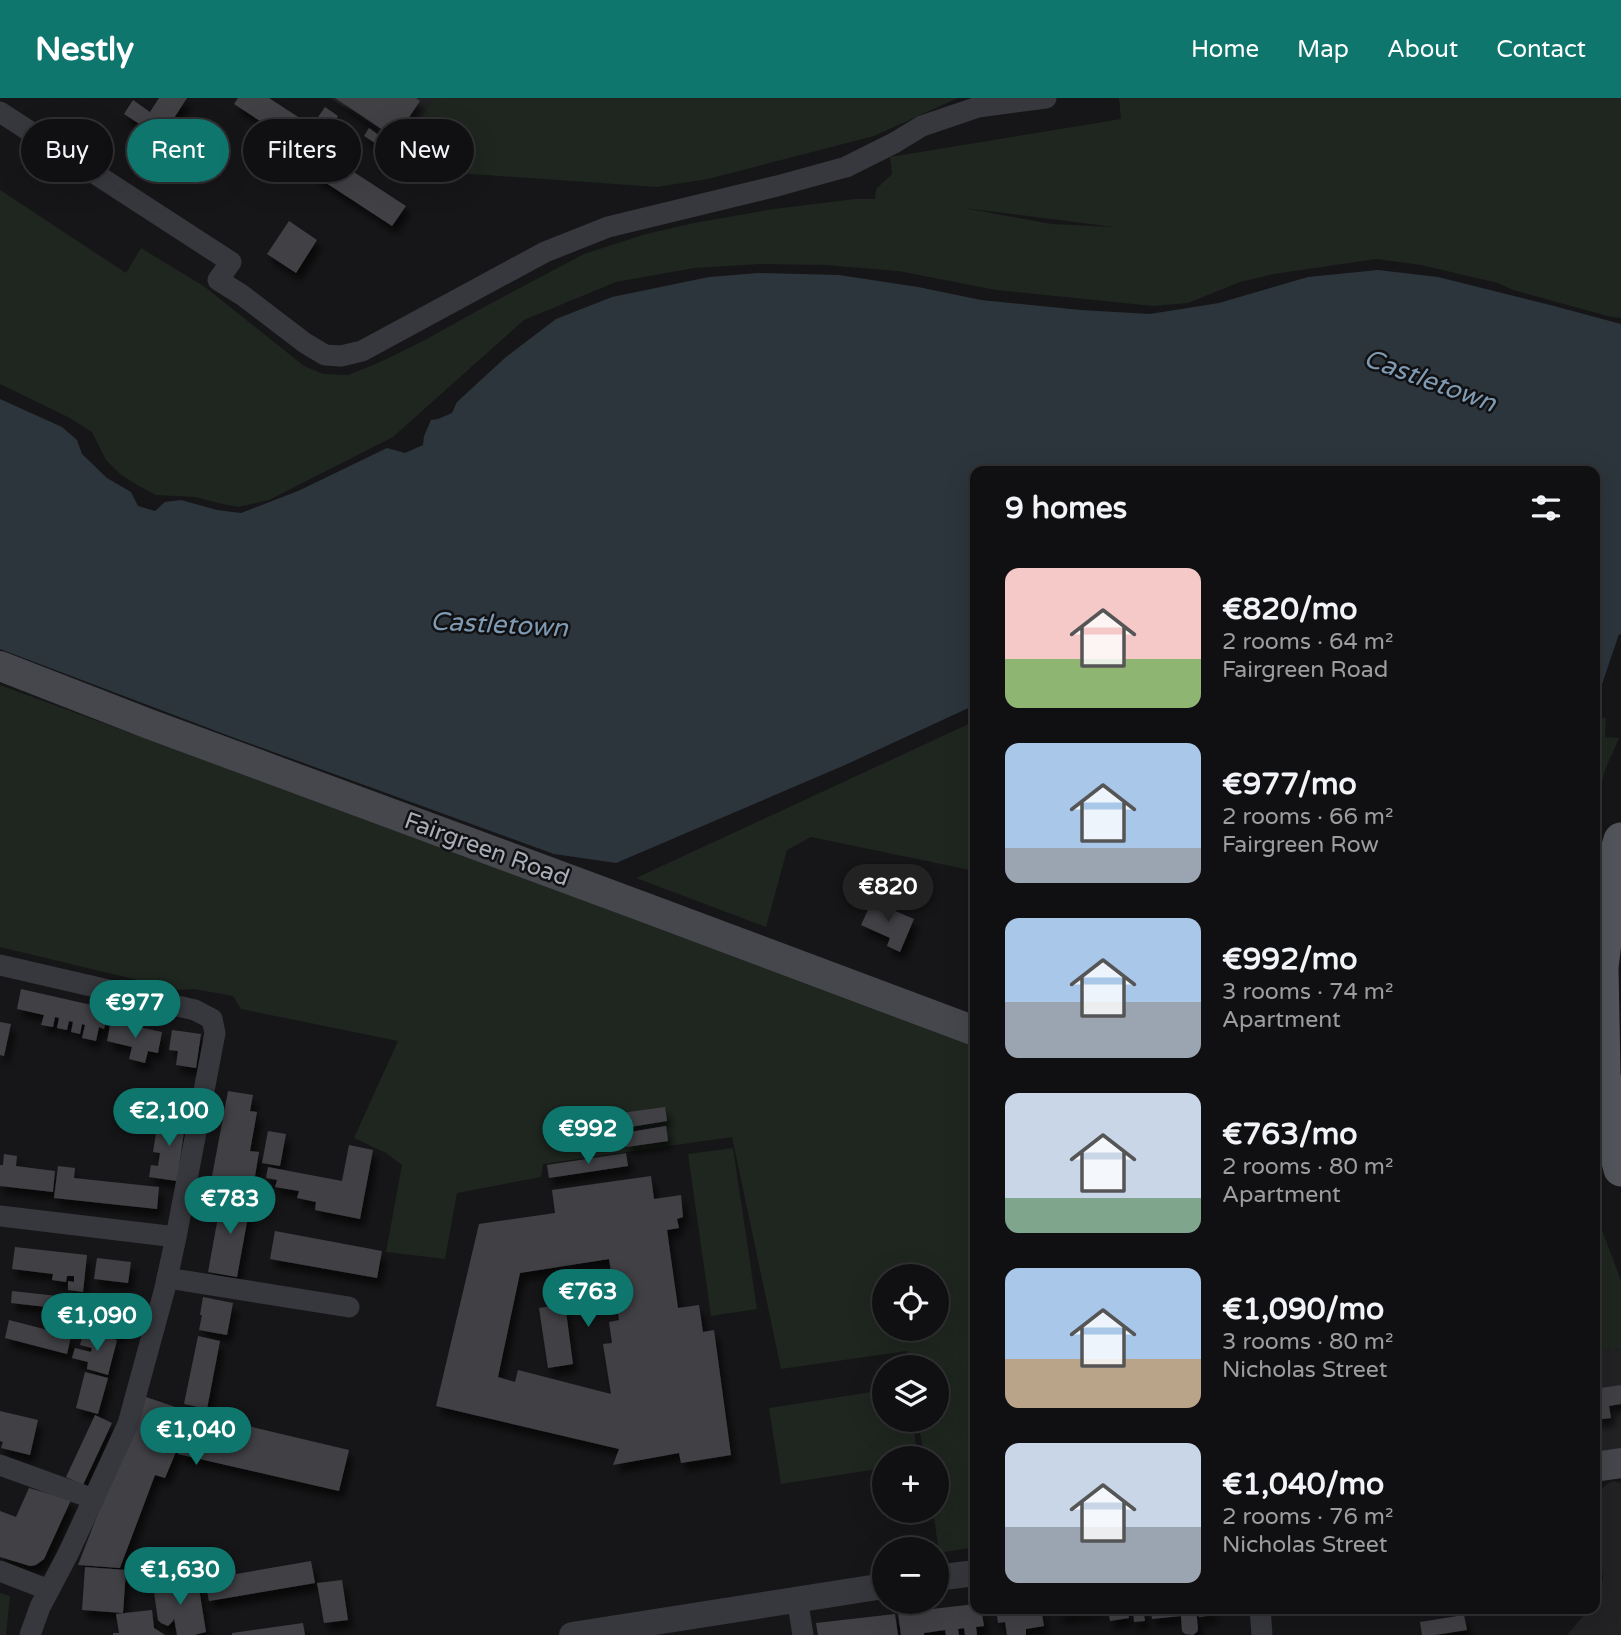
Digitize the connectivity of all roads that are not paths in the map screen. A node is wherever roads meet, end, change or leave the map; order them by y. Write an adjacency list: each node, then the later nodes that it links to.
1 (1046, 98): 2 (street)
2 (0, 112)
3 (3, 668): 6 (main road, Fairgreen Road)
4 (1621, 840): 7 (main road)
5 (0, 965): 9 (street)
6 (970, 1029)
7 (1621, 1168)
8 (0, 1216): 9 (street)
9 (176, 1237): 10 (street)
10 (167, 1278): 11 (street); 15 (street)
11 (349, 1307)
12 (1621, 1463): 14 (main road)
13 (0, 1465): 15 (street)
14 (1600, 1466)
15 (94, 1499): 20 (street)
16 (0, 1571): 20 (street)
17 (970, 1574): 18 (street)
18 (949, 1576)
19 (872, 1588): 21 (street)
20 (49, 1590): 23 (street)
21 (797, 1598): 24 (street); 25 (street)
22 (1260, 1614): 26 (street)
23 (30, 1635)
24 (572, 1635)
25 (803, 1635)
26 (1262, 1635)

